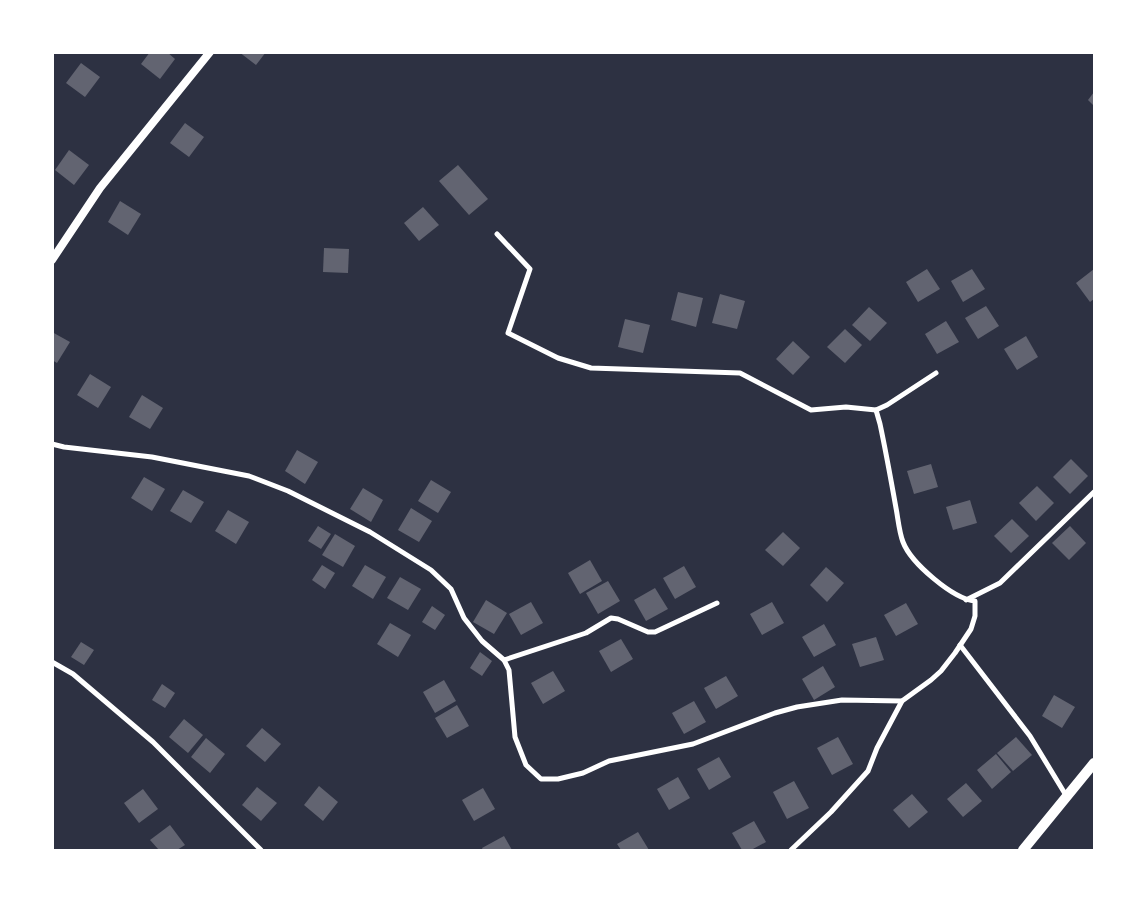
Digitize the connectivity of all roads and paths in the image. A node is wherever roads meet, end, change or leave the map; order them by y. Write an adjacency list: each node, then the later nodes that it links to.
1 (210, 52): 3 (street)
2 (497, 234): 5 (street)
3 (52, 260)
4 (936, 374): 5 (street)
5 (876, 410): 8 (street)
6 (52, 444): 11 (street)
7 (1094, 492): 8 (street)
8 (966, 600): 10 (street)
9 (716, 603): 11 (street)
10 (960, 645): 13 (street); 15 (street)
11 (504, 660): 13 (street)
12 (52, 662): 16 (street)
13 (902, 700): 17 (street)
14 (1094, 763): 15 (main road)
15 (1067, 798): 18 (main road)
16 (261, 850)
17 (791, 850)
18 (1023, 850)

